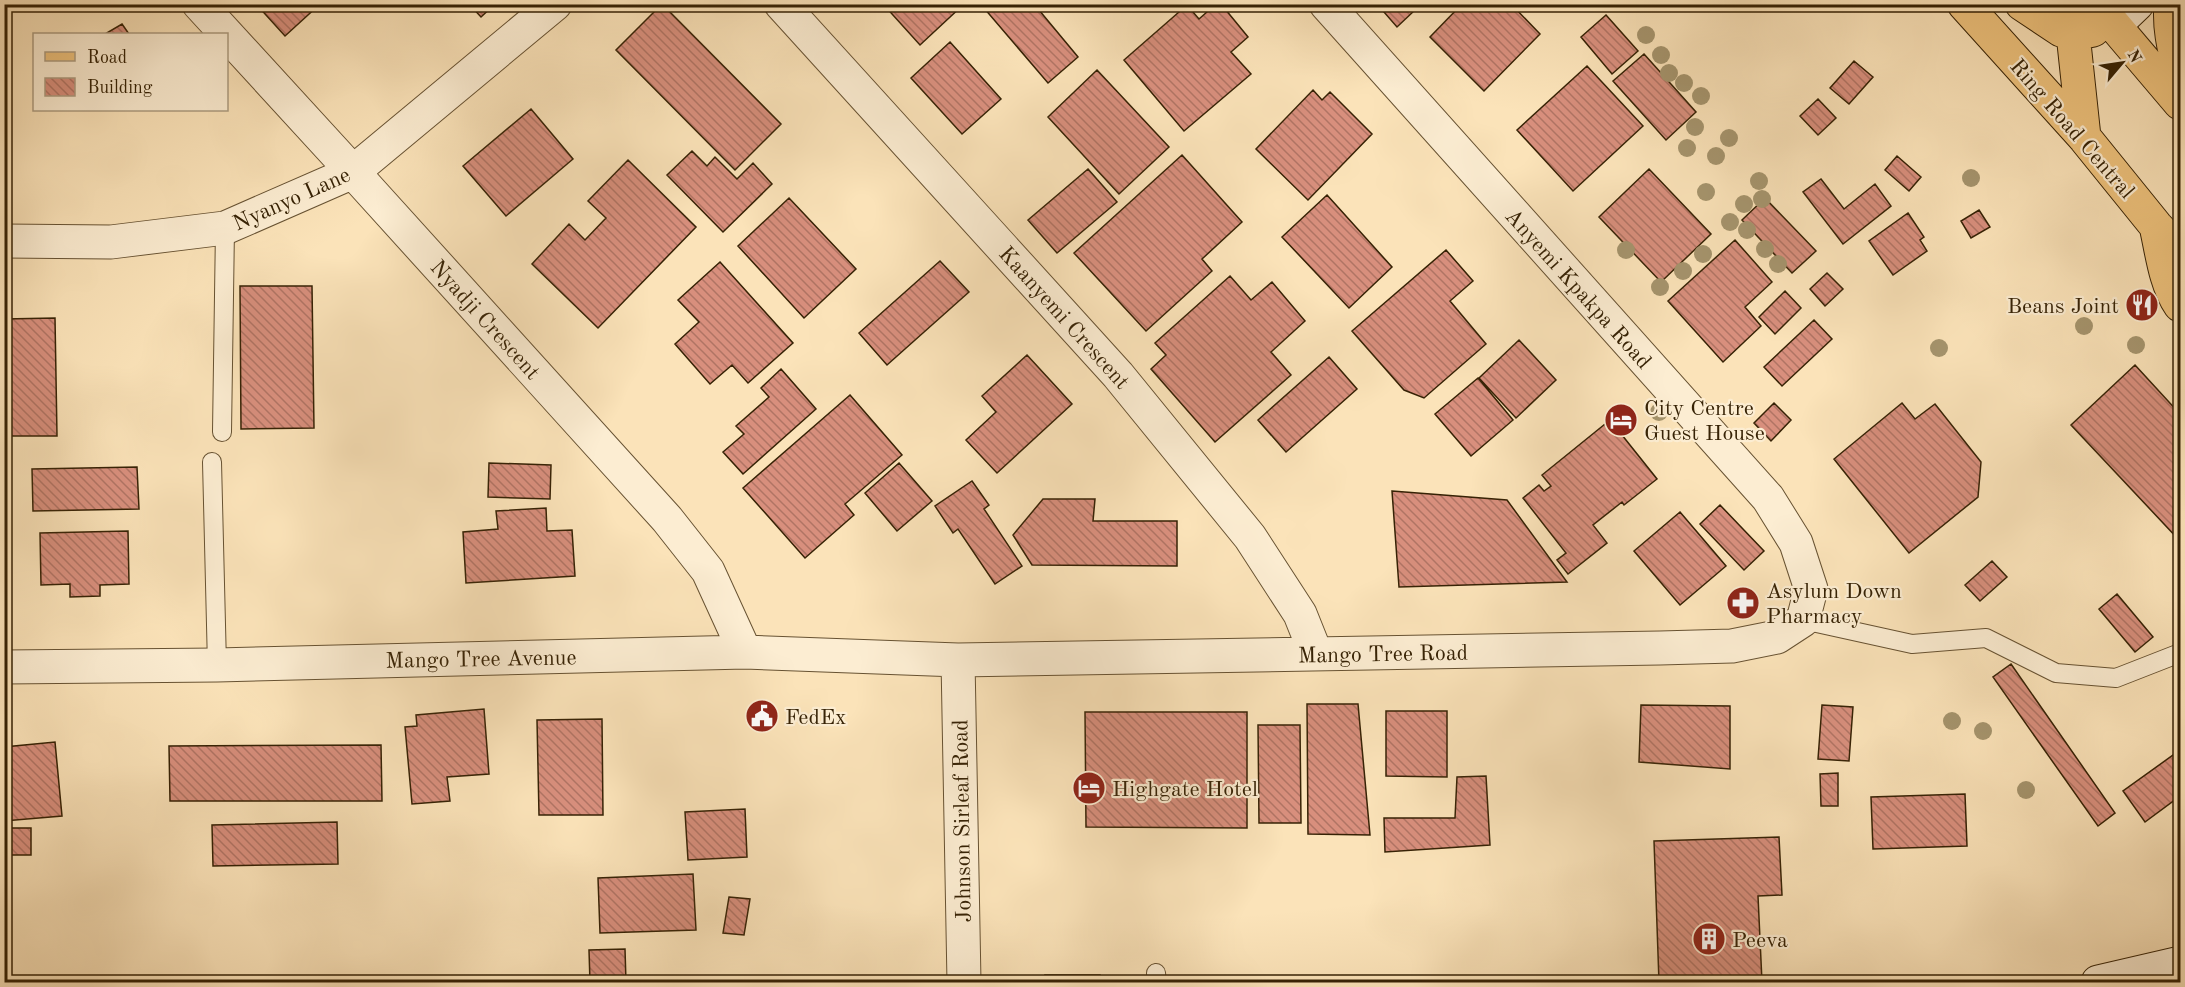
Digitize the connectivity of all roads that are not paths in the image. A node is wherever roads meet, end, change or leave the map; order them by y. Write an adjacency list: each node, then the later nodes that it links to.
1 (200, 4): 10 (street, Nyadji Crescent)
2 (555, 4): 15 (street, Nyanyo Lane)
3 (781, 4): 26 (street, Kaanyemi Crescent)
4 (1326, 4): 23 (street, Anyemi Kpakpa Road)
5 (1964, 4): 14 (main road, Ring Road Central)
6 (2022, 4): 9 (main road)
7 (2171, 4): 12 (main road)
8 (2116, 12): 9 (main road); 13 (main road)
9 (2074, 19): 14 (main road)
10 (227, 33)
11 (228, 35): 15 (street, Nyadji Crescent)
12 (2181, 67)
13 (2181, 103)
14 (2084, 137): 16 (main road, Ring Road Central)
15 (354, 172): 17 (street, Nyanyo Lane); 24 (street, Nyadji Crescent)
16 (2156, 226): 19 (main road, Ring Road Central); 20 (main road)
17 (225, 228): 18 (street, Nyanyo Lane); 21 (lane)
18 (4, 241)
19 (2181, 252)
20 (2181, 305)
21 (222, 432)
22 (212, 462): 28 (lane)
23 (1803, 620): 25 (lane); 26 (street, Mango Tree Road)
24 (745, 652): 27 (street, Mango Tree Avenue); 28 (street, Mango Tree Avenue)
25 (2181, 653)
26 (1316, 654): 27 (street, Mango Tree Road)
27 (958, 660): 31 (street, Johnson Sirleaf Road)
28 (217, 665): 29 (street, Mango Tree Avenue)
29 (4, 667)
30 (2181, 963): 32 (street)
31 (964, 982)
32 (2098, 982)

